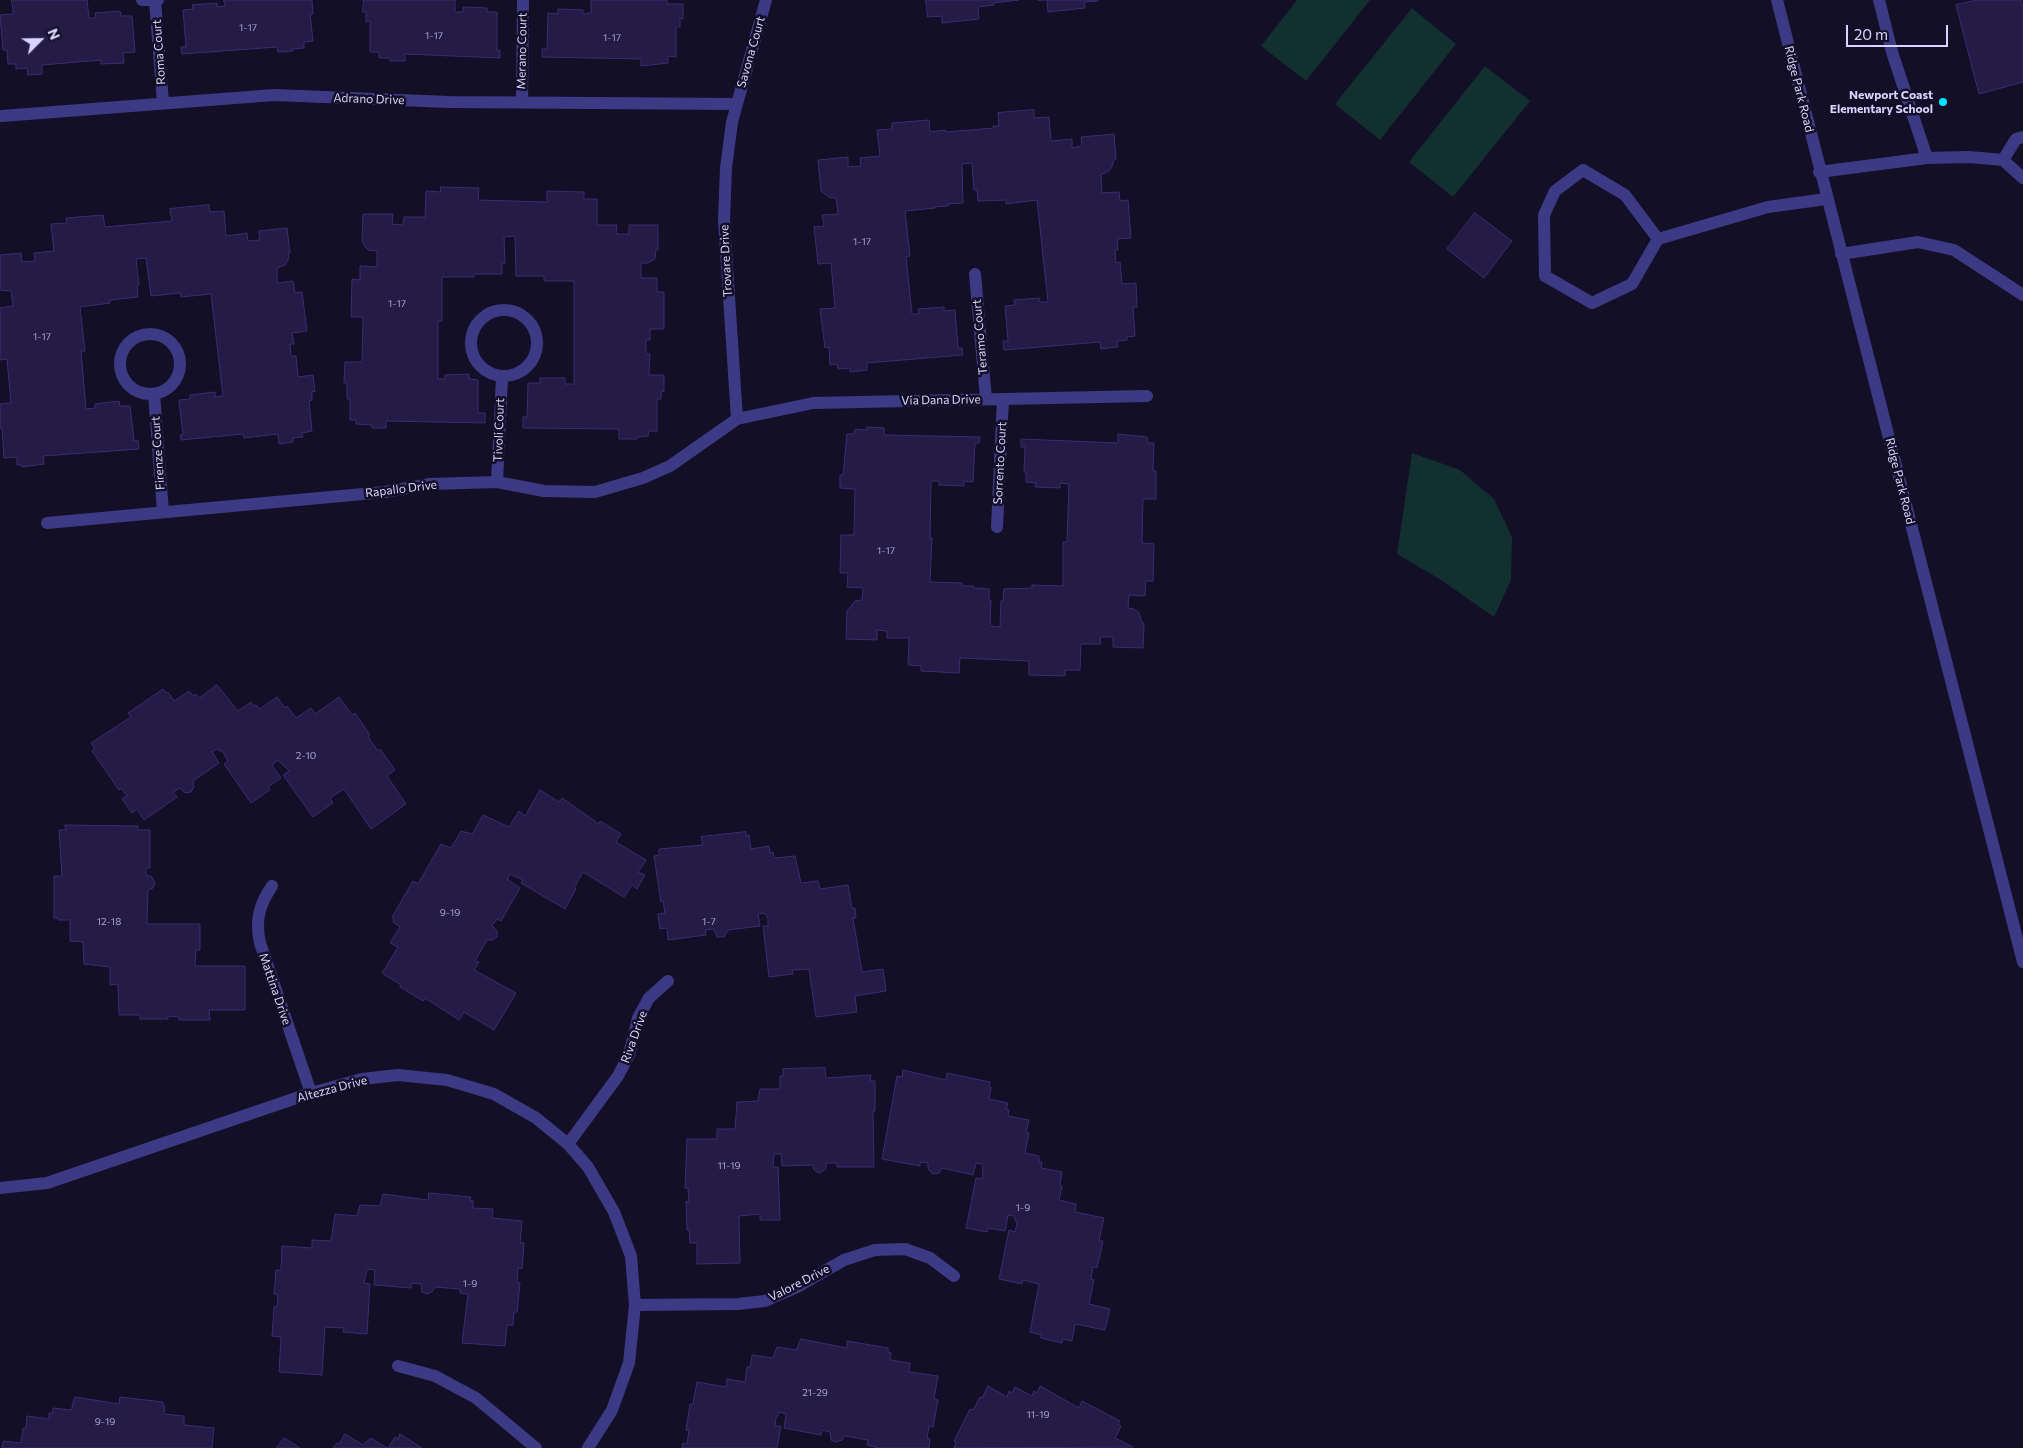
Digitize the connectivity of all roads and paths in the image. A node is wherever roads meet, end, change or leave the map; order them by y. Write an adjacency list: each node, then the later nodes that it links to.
1 (142, 0): 6 (street, Roma Court)
2 (522, 0): 7 (street, Merano Court)
3 (766, 0): 9 (street, Savona Court)
4 (1777, 0): 14 (street, Ridge Park Road)
5 (1879, 0): 12 (street)
6 (157, 1): 8 (street, Roma Court)
7 (522, 102): 8 (street, Adrano Drive); 9 (street, Adrano Drive)
8 (163, 103): 10 (street, Adrano Drive)
9 (737, 104): 26 (street, Trovare Drive)
10 (2, 116)
11 (2023, 137): 13 (street)
12 (1927, 158): 13 (street); 14 (street)
13 (2003, 160): 15 (street)
14 (1819, 172): 16 (street, Ridge Park Road)
15 (2023, 178)
16 (1826, 199): 17 (street); 18 (street, Ridge Park Road)
17 (1658, 239): 17 (street)
18 (1841, 254): 20 (street); 32 (street, Ridge Park Road)
19 (975, 274): 24 (street, Teramo Court)
20 (2023, 296)
21 (502, 377): 21 (street); 27 (street, Tivoli Court)
22 (154, 394): 22 (street); 28 (street, Firenze Court)
23 (1147, 396): 25 (street, Via Dana Drive)
24 (986, 399): 25 (street, Via Dana Drive); 26 (street, Via Dana Drive)
25 (1003, 399): 30 (street, Sorrento Court)
26 (736, 419): 27 (street, Rapallo Drive)
27 (497, 482): 28 (street, Rapallo Drive)
28 (163, 512): 29 (street, Rapallo Drive)
29 (47, 522)
30 (997, 527)
31 (272, 886): 34 (street, Mattina Drive)
32 (2023, 962)
33 (668, 981): 35 (street, Riva Drive)
34 (311, 1093): 35 (street, Altezza Drive); 36 (street, Altezza Drive)
35 (568, 1144): 38 (street, Altezza Drive)
36 (0, 1188)
37 (954, 1276): 38 (street, Valore Drive)
38 (635, 1305): 41 (street, Altezza Drive)
39 (398, 1366): 40 (street)
40 (536, 1448)
41 (588, 1448)

